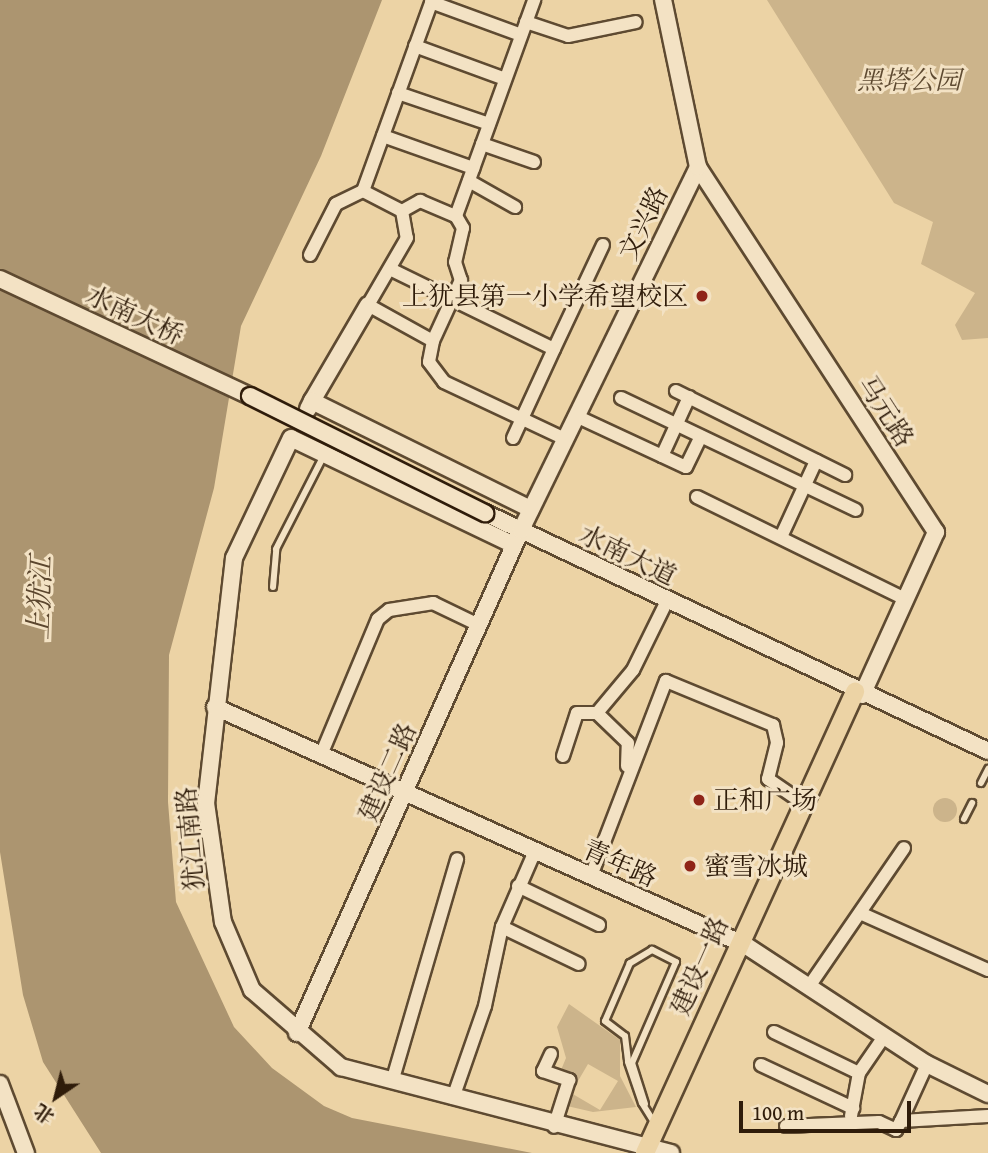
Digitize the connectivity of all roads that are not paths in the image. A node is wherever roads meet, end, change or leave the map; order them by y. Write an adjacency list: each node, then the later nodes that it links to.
1 (534, 0): 4 (street)
2 (663, 0): 14 (street, 文兴路)
3 (431, 1): 6 (street); 7 (street)
4 (526, 22): 5 (street); 6 (street)
5 (636, 22)
6 (521, 35): 8 (street)
7 (415, 46): 8 (street); 9 (street)
8 (505, 79): 10 (street)
9 (398, 93): 10 (street); 11 (street)
10 (489, 124): 12 (street)
11 (383, 136): 15 (street); 16 (street)
12 (482, 145): 13 (street); 15 (street)
13 (534, 162)
14 (698, 166): 32 (street, 文兴路); 49 (street, 马元路)
15 (471, 175): 17 (street); 19 (street)
16 (363, 191): 18 (street); 21 (street)
17 (515, 207)
18 (402, 211): 19 (street); 22 (street)
19 (456, 216): 24 (street)
20 (603, 245): 27 (street)
21 (310, 255)
22 (390, 269): 24 (street); 25 (street)
23 (0, 279): 29 (street, 水南大桥)
24 (452, 299): 26 (street); 27 (street)
25 (368, 305): 26 (street); 44 (street)
26 (433, 341): 33 (street)
27 (554, 349): 33 (street)
28 (676, 391): 30 (street)
29 (250, 396): 47 (street, 水南大道, bridge)
30 (689, 397): 34 (street); 40 (street)
31 (621, 398): 34 (street)
32 (576, 416): 37 (street, 文兴路); 39 (street)
33 (522, 418): 36 (street); 37 (street)
34 (677, 425): 35 (street); 39 (street)
35 (701, 436): 39 (street); 42 (street)
36 (513, 438)
37 (565, 439): 44 (street, 文兴路)
38 (324, 454): 47 (street, 犹江南路); 48 (lane); 53 (street, 犹江南路)
39 (662, 456)
40 (816, 461): 41 (street); 42 (street)
41 (845, 475)
42 (805, 485): 45 (street); 46 (street)
43 (696, 498): 46 (street)
44 (531, 509): 47 (street, 文兴路)
45 (856, 510)
46 (781, 537): 49 (street)
47 (517, 538): 50 (street, 水南大道); 51 (street, 建设二路)
48 (273, 587)
49 (905, 599): 52 (street, 马元路)
50 (667, 601): 52 (street, 水南大道); 54 (street)
51 (479, 625): 56 (street); 60 (street, 建设二路)
52 (861, 695): 55 (street, 水南大道); 61 (main road, 建设一路); 73 (main road)
53 (215, 707): 56 (street, 青年路); 78 (street, 犹江南路)
54 (597, 713): 57 (street); 63 (street)
55 (988, 751)
56 (321, 755): 60 (street, 青年路)
57 (563, 756)
58 (988, 769): 59 (lane)
59 (981, 783)
60 (405, 793): 66 (street, 青年路); 78 (street, 建设二路)
61 (803, 803): 63 (street); 73 (main road, 建设一路)
62 (972, 803): 64 (lane)
63 (616, 811): 68 (street)
64 (964, 819)
65 (904, 848): 70 (street)
66 (535, 851): 68 (street, 青年路); 69 (street)
67 (457, 859): 86 (street)
68 (591, 876): 73 (street, 青年路)
69 (519, 887): 71 (street); 72 (street)
70 (860, 913): 75 (street); 76 (street)
71 (598, 925)
72 (502, 928): 74 (street); 89 (street)
73 (742, 944): 76 (street, 青年路); 95 (main road, 建设一路); 98 (main road)
74 (579, 964)
75 (988, 970)
76 (810, 985): 80 (street, 青年路)
77 (774, 1032): 85 (street)
78 (297, 1033): 86 (street, 犹江南路)
79 (641, 1035): 81 (lane); 81 (lane); 90 (lane)
80 (885, 1035): 83 (street, 青年路); 85 (street)
81 (625, 1036): 90 (lane)
82 (551, 1054): 97 (street)
83 (927, 1064): 88 (street, 青年路); 93 (street)
84 (761, 1065): 91 (street)
85 (859, 1073): 91 (street)
86 (392, 1082): 89 (street, 犹江南路)
87 (0, 1084): 99 (street)
88 (988, 1094)
89 (453, 1098): 97 (street, 犹江南路)
90 (645, 1104): 95 (lane)
91 (853, 1108): 94 (street)
92 (988, 1116): 93 (street)
93 (901, 1121): 94 (street)
94 (850, 1123): 96 (street)
95 (656, 1125): 98 (main road, 建设一路)
96 (786, 1126)
97 (554, 1127): 98 (street, 犹江南路)
98 (654, 1151)
99 (26, 1153)

